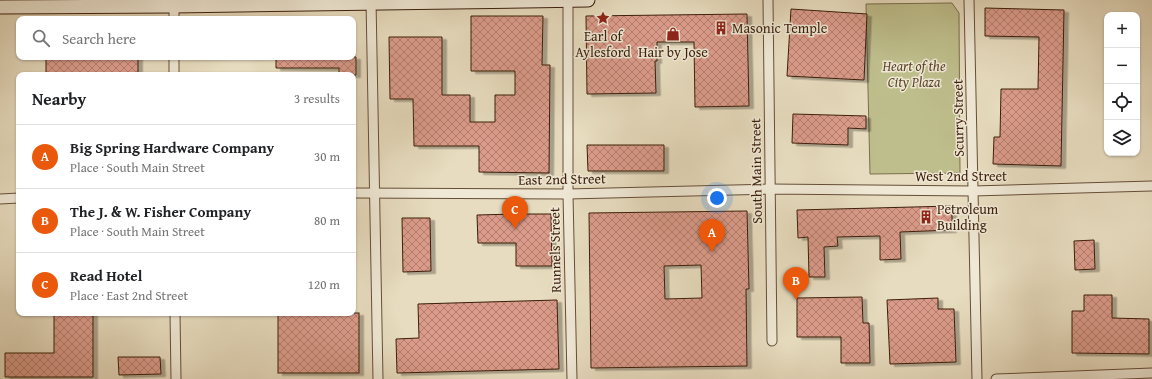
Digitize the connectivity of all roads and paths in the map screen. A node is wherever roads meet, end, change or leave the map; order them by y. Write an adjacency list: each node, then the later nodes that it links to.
1 (568, 0): 2 (main road); 5 (main road); 15 (street, Runnels Street)
2 (588, 0)
3 (768, 0): 11 (street, South Main Street)
4 (969, 0): 12 (street, Scurry Street)
5 (371, 2): 7 (main road); 14 (street)
6 (0, 6): 7 (main road)
7 (174, 8)
8 (174, 60): 9 (street)
9 (174, 72)
10 (1152, 186): 12 (street, West 2nd Street)
11 (770, 189): 12 (street, West 2nd Street); 15 (street, East 2nd Street); 19 (street, South Main Street)
12 (973, 191): 24 (street, Scurry Street)
13 (356, 194): 14 (street, East 2nd Street)
14 (375, 194): 15 (street, East 2nd Street); 22 (street)
15 (568, 194): 23 (street, Runnels Street)
16 (16, 198): 17 (street)
17 (0, 199)
18 (175, 316): 21 (street)
19 (772, 341)
20 (1152, 373): 25 (street)
21 (176, 379)
22 (378, 379)
23 (572, 379)
24 (977, 379)
25 (996, 379)

